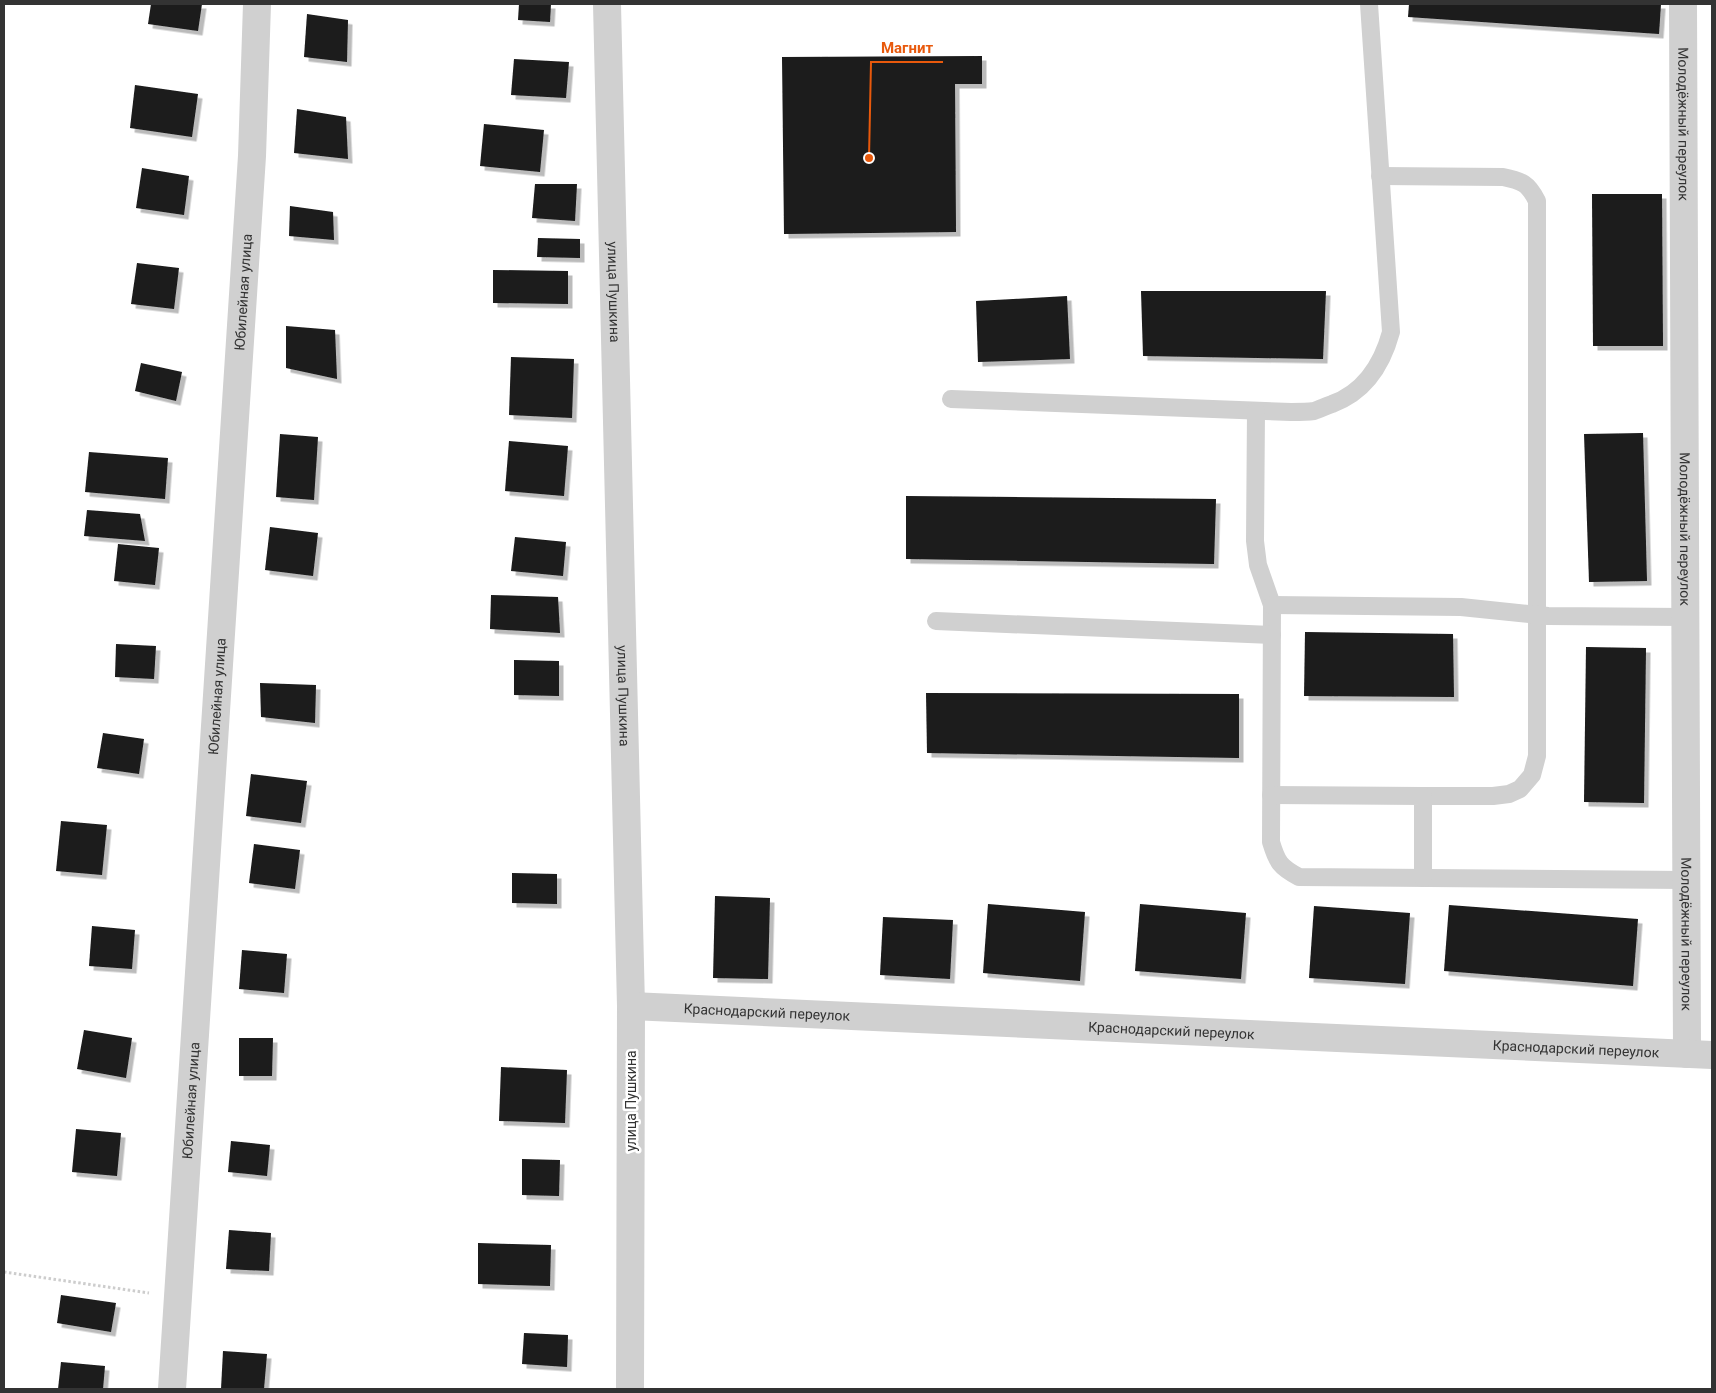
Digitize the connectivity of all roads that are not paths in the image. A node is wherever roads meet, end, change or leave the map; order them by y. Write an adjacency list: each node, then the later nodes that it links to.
1 (257, 4): 19 (street, Юбилейная улица)
2 (607, 4): 17 (street, улица Пушкина)
3 (1369, 4): 5 (lane)
4 (1682, 4): 10 (street, Молодёжный переулок)
5 (1380, 176): 7 (lane); 9 (lane)
6 (951, 399): 7 (lane)
7 (1256, 411): 8 (lane)
8 (1272, 605): 9 (lane); 12 (lane)
9 (1537, 615): 10 (lane); 14 (lane)
10 (1685, 618): 16 (street, Молодёжный переулок)
11 (936, 621): 12 (lane)
12 (1272, 634): 13 (lane)
13 (1271, 795): 14 (lane); 15 (lane)
14 (1423, 796): 15 (lane)
15 (1423, 878): 16 (lane)
16 (1686, 880): 18 (street, Молодёжный переулок)
17 (631, 1006): 18 (street, Краснодарский переулок); 20 (street, улица Пушкина)
18 (1699, 1055)
19 (172, 1389)
20 (630, 1389)

